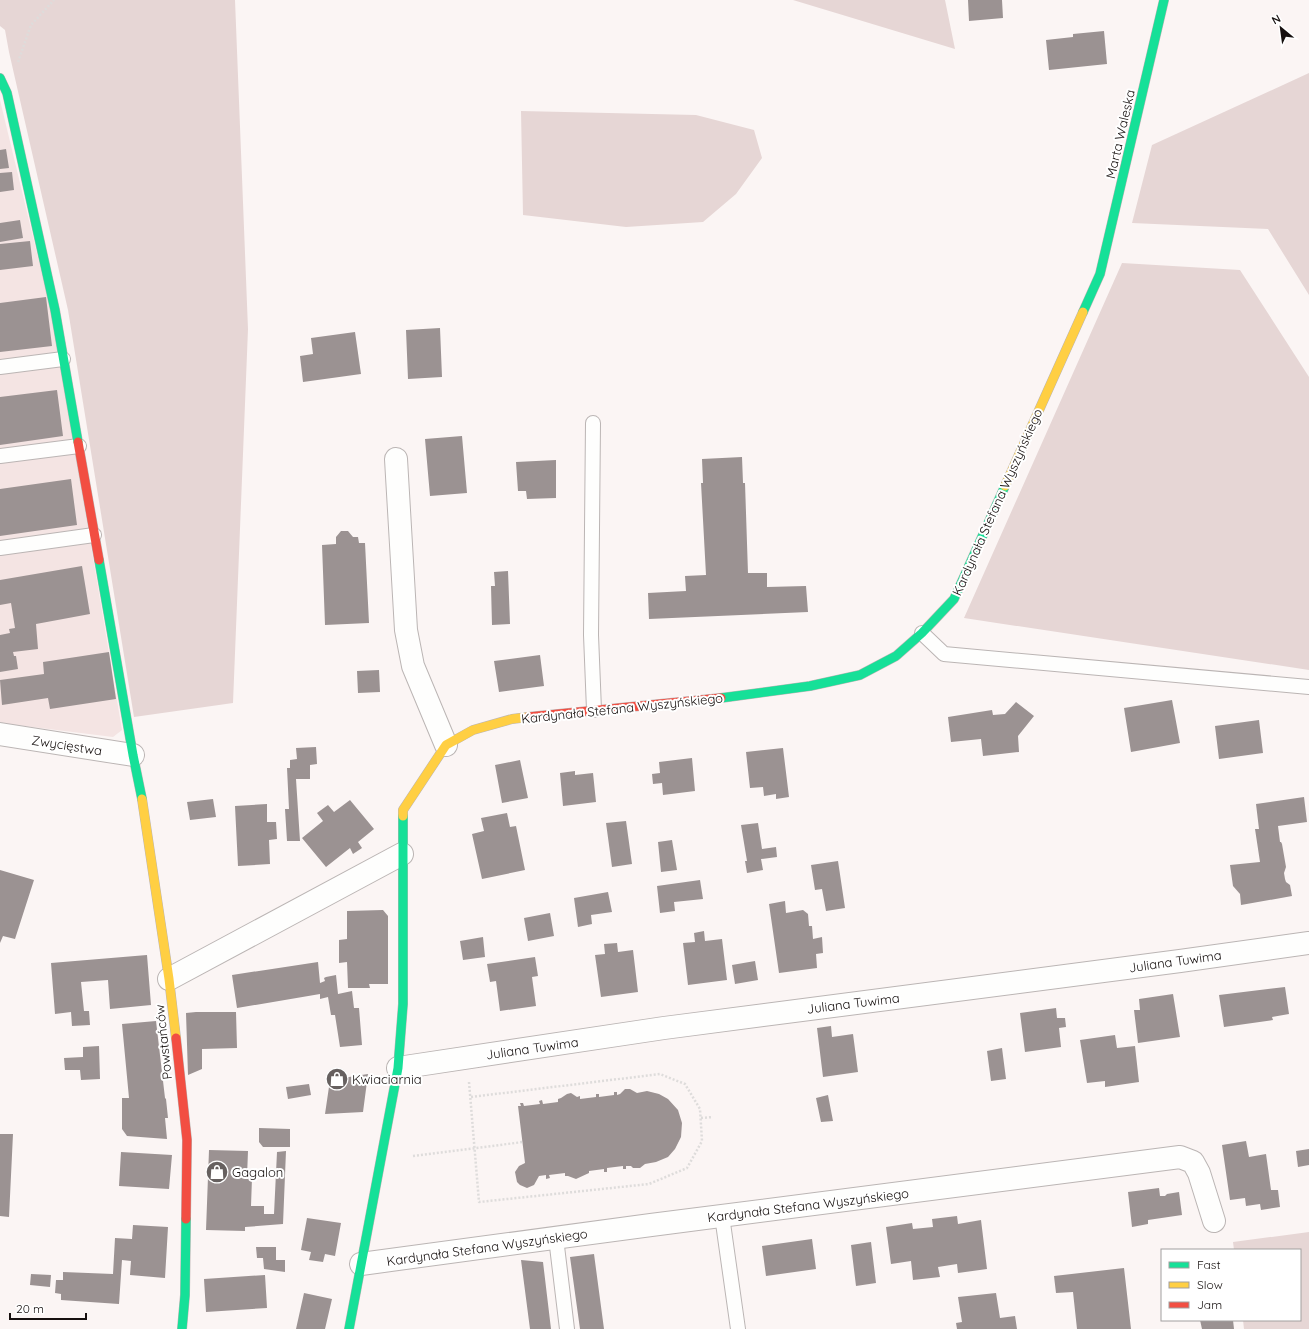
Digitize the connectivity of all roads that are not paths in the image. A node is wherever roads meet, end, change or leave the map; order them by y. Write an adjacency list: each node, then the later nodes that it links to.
1 (1164, 0): 3 (street, Marta Waleska)
2 (0, 78): 4 (street, Powstańców)
3 (1100, 274): 12 (street, Kardynała Stefana Wyszyńskiego)
4 (63, 358): 5 (lane); 7 (street, Powstańców)
5 (0, 367)
6 (593, 423): 14 (lane)
7 (79, 446): 8 (lane); 10 (street, Powstańców)
8 (0, 456)
9 (396, 459): 16 (street)
10 (94, 535): 11 (lane); 17 (street, Powstańców)
11 (0, 548)
12 (922, 633): 13 (lane); 14 (street, Kardynała Stefana Wyszyńskiego)
13 (1309, 687)
14 (594, 710): 16 (street, Kardynała Stefana Wyszyńskiego)
15 (0, 734): 17 (street, Zwycięstwa)
16 (446, 745): 18 (street, Kardynała Stefana Wyszyńskiego)
17 (133, 755): 20 (street, Powstańców)
18 (402, 854): 20 (street); 21 (street, Kardynała Stefana Wyszyńskiego)
19 (1309, 943): 21 (street, Juliana Tuwima)
20 (169, 979): 26 (street, Powstańców)
21 (398, 1068): 25 (street, Kardynała Stefana Wyszyńskiego)
22 (722, 1216): 23 (street, Kardynała Stefana Wyszyńskiego); 24 (street, Kardynała Stefana Wyszyńskiego); 29 (lane)
23 (1214, 1221)
24 (556, 1238): 25 (street, Kardynała Stefana Wyszyńskiego); 28 (lane)
25 (361, 1264): 27 (street, Kardynała Stefana Wyszyńskiego)
26 (182, 1329)
27 (349, 1329)
28 (567, 1329)
29 (738, 1329)

